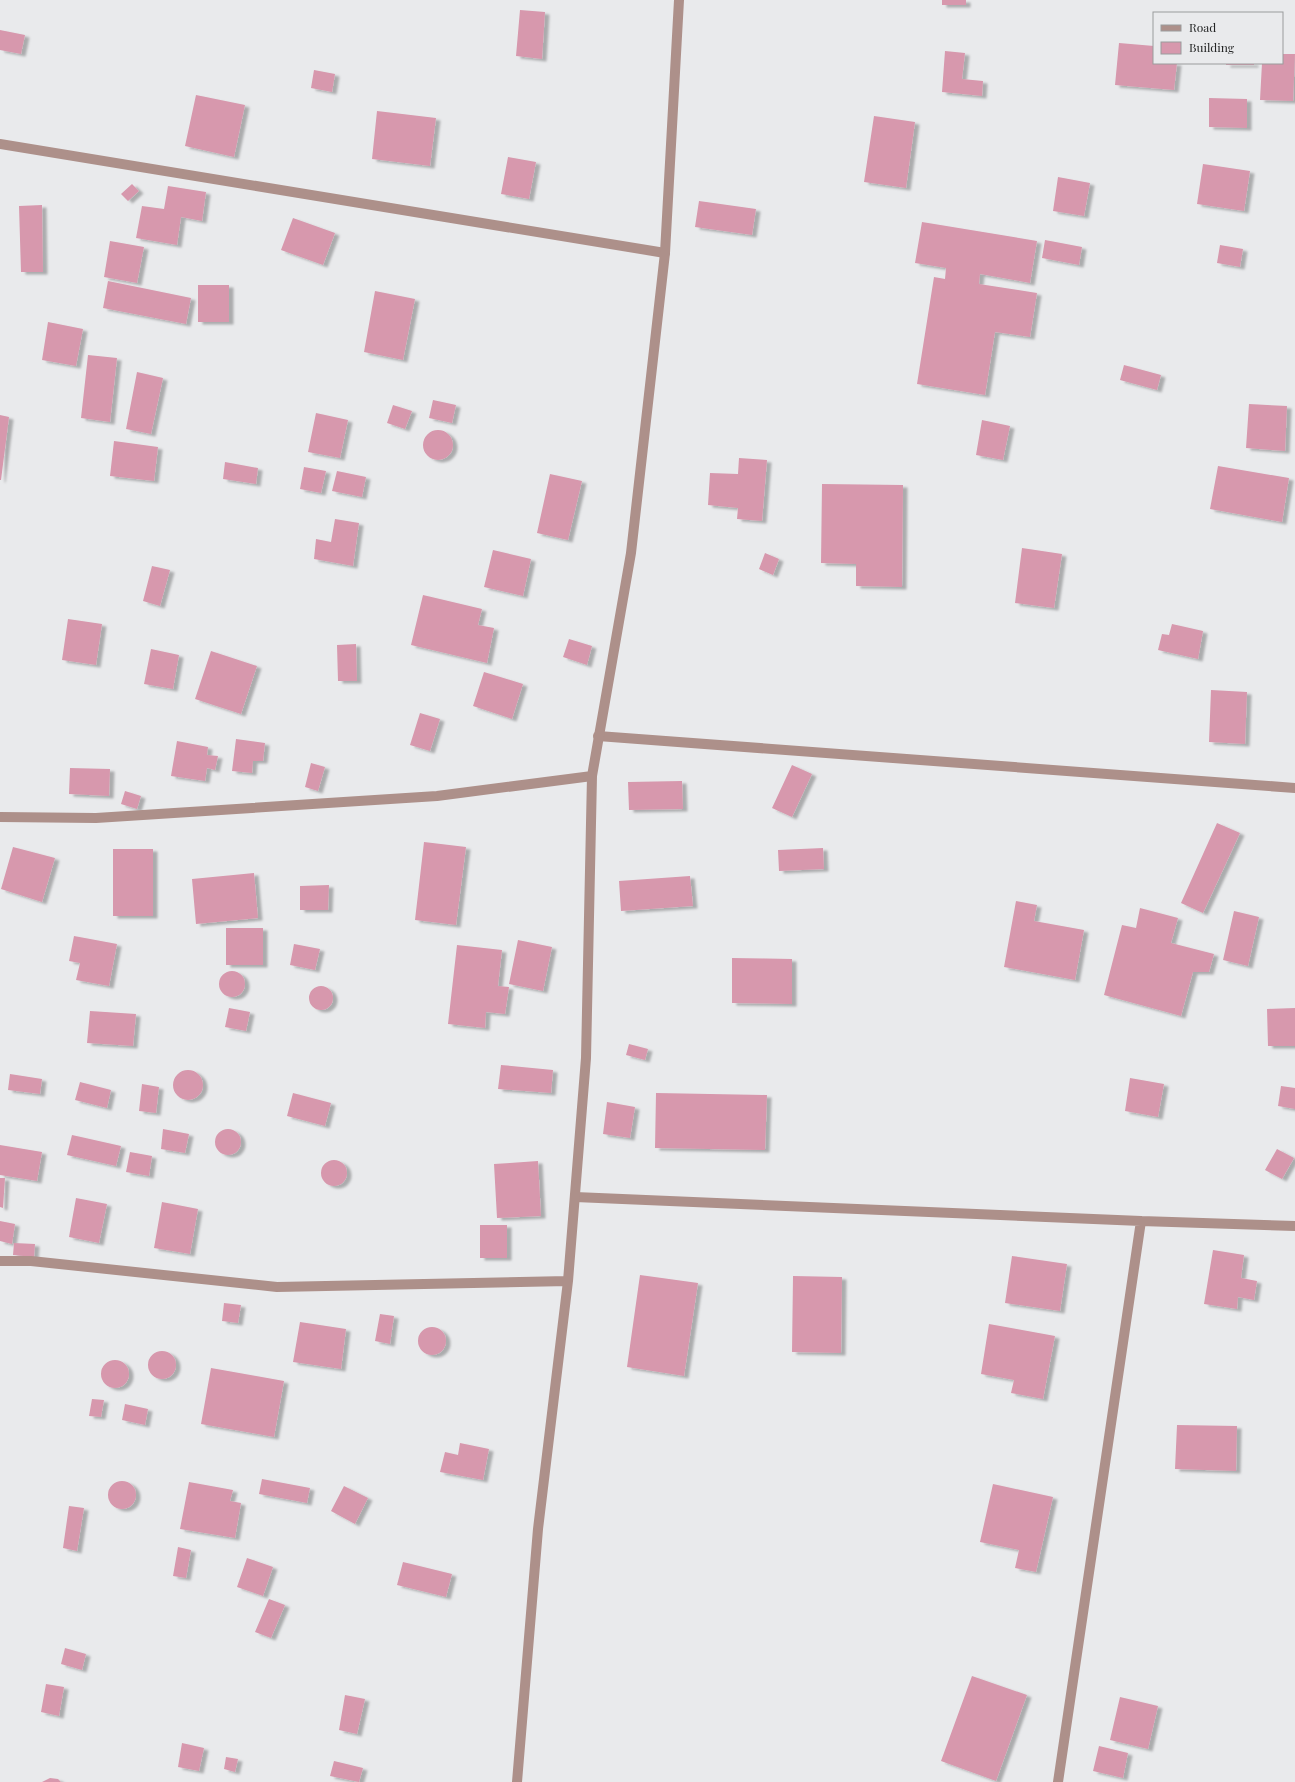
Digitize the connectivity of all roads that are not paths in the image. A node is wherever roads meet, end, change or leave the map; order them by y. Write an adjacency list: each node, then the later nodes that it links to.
1 (679, 0): 3 (street)
2 (0, 144): 3 (street)
3 (665, 253): 4 (street)
4 (598, 736): 5 (street); 6 (street)
5 (592, 776): 7 (street); 8 (street)
6 (1295, 788)
7 (0, 817)
8 (575, 1196): 9 (street); 12 (street)
9 (1142, 1221): 10 (street); 14 (street)
10 (1295, 1226)
11 (0, 1262): 12 (street)
12 (568, 1281): 13 (street)
13 (517, 1782)
14 (1058, 1782)

